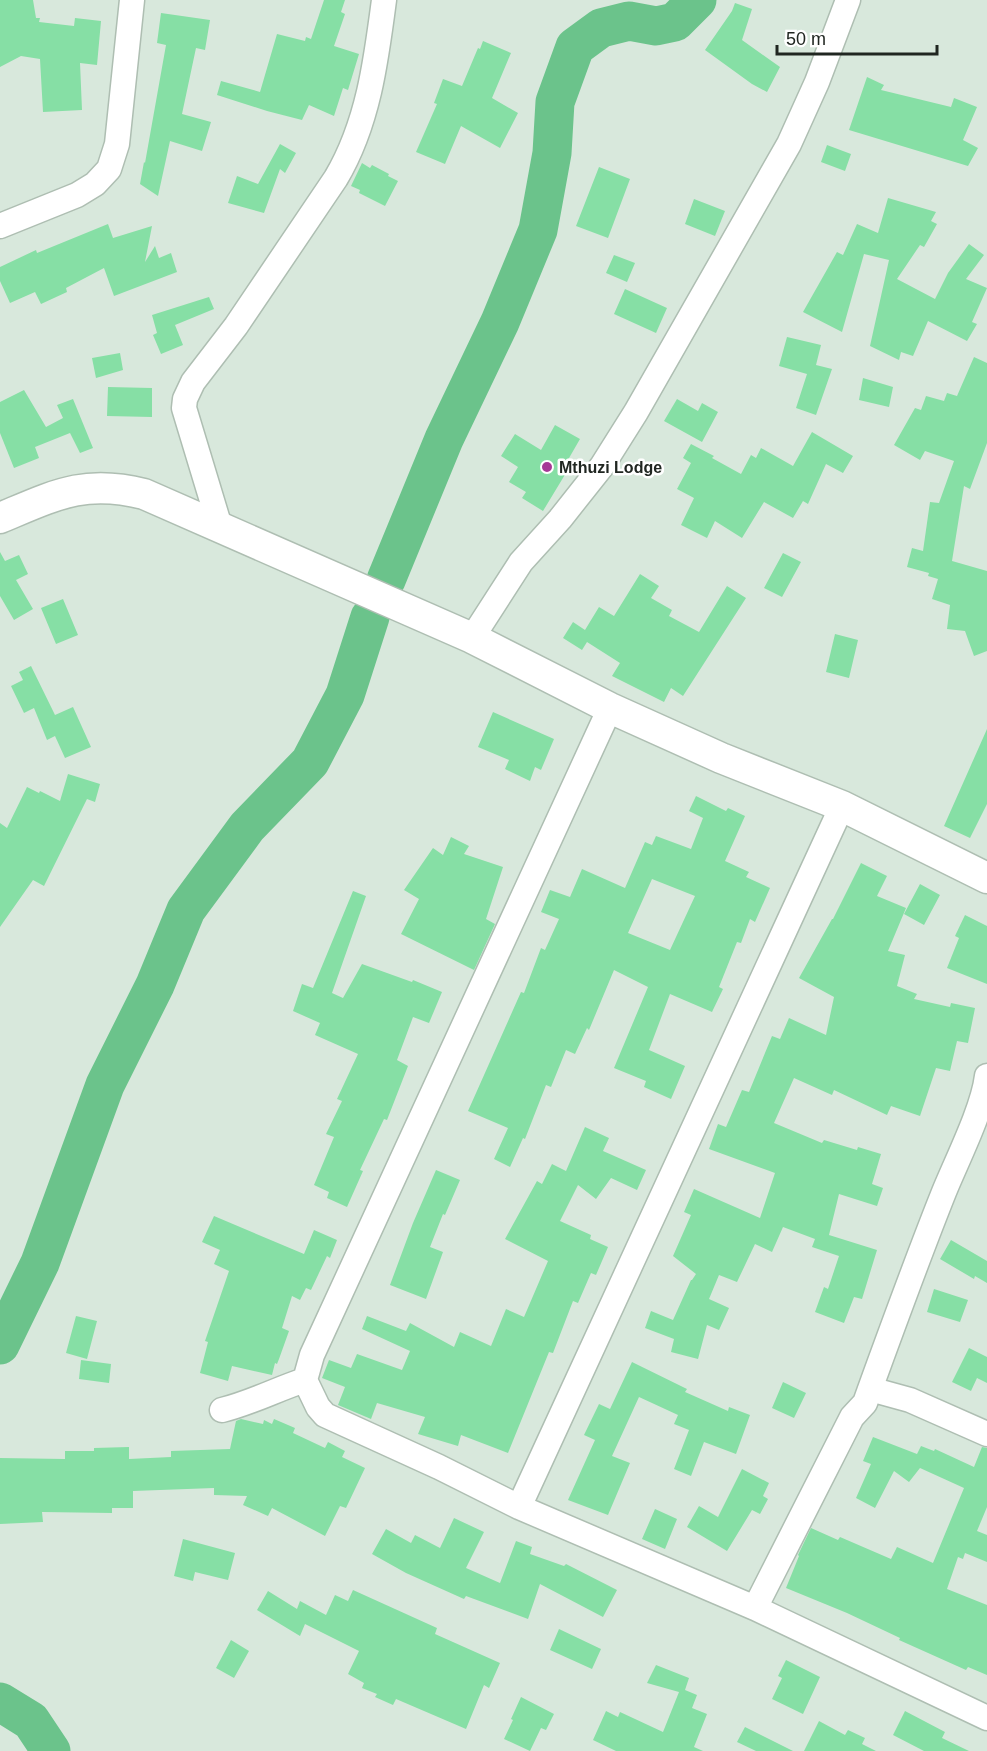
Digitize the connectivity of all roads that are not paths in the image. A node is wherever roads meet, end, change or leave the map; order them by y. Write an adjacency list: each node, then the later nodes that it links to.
1 (132, 0): 4 (street)
2 (384, 0): 6 (street)
3 (848, 0): 7 (street)
4 (0, 226)
5 (0, 518): 6 (street)
6 (220, 527): 7 (street)
7 (472, 638): 8 (street)
8 (610, 708): 9 (street); 12 (street)
9 (842, 806): 10 (street); 16 (street)
10 (987, 878)
11 (987, 1076): 13 (street)
12 (305, 1380): 14 (street); 16 (street)
13 (870, 1389): 15 (street); 17 (street)
14 (222, 1410)
15 (987, 1434)
16 (519, 1507): 17 (street)
17 (755, 1608): 18 (street)
18 (987, 1718)

